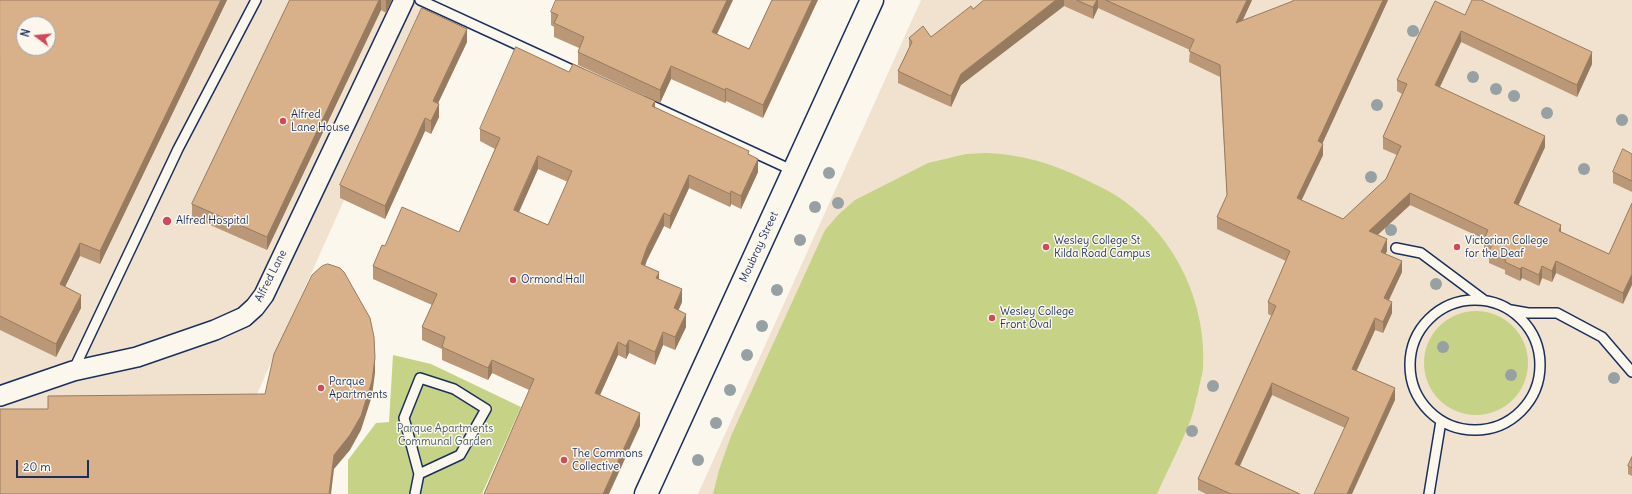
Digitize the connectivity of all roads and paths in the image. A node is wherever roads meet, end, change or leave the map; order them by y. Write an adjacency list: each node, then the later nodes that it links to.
1 (256, 0): 11 (lane)
2 (404, 0): 11 (street, Alfred Lane)
3 (420, 0): 5 (lane)
4 (872, 0): 7 (street, Moubray Street)
5 (586, 76)
6 (637, 99): 7 (lane)
7 (794, 171): 17 (street, Moubray Street)
8 (1396, 248): 9 (lane)
9 (1484, 300): 10 (lane); 14 (lane)
10 (1510, 309): 12 (lane); 14 (lane)
11 (73, 371): 13 (street, Alfred Lane)
12 (1632, 372)
13 (0, 396)
14 (1441, 421): 18 (lane)
15 (419, 474): 15 (lane); 16 (lane)
16 (415, 494)
17 (646, 494)
18 (1429, 494)

